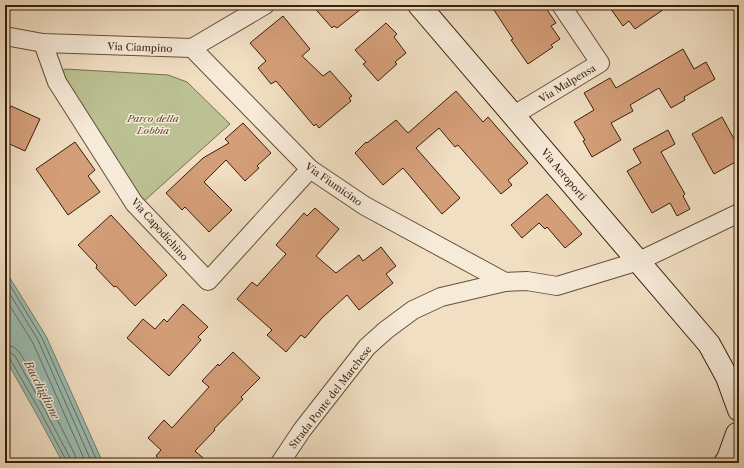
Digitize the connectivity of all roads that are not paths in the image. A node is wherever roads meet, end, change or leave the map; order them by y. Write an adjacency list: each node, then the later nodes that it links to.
1 (265, 5): 6 (street)
2 (419, 5): 7 (street, Via Aeroporti)
3 (561, 5): 7 (street, Via Malpensa)
4 (5, 36): 5 (street, Via Ciampino)
5 (43, 43): 6 (street, Via Ciampino); 8 (street, Via Capodichino)
6 (192, 48): 8 (street, Via Fiumicino)
7 (514, 115): 10 (street, Via Aeroporti)
8 (310, 169): 11 (street, Via Fiumicino)
9 (739, 213): 10 (street, Strada Ponte del Marchese)
10 (638, 261): 11 (street, Strada Ponte del Marchese); 12 (street, Via Aeroporti)
11 (505, 282): 16 (street, Strada Ponte del Marchese)
12 (709, 344): 13 (street, Via Aeroporti); 14 (street, Via Aeroporti)
13 (739, 367)
14 (739, 410)
15 (738, 429): 17 (street)
16 (280, 463)
17 (725, 463)

